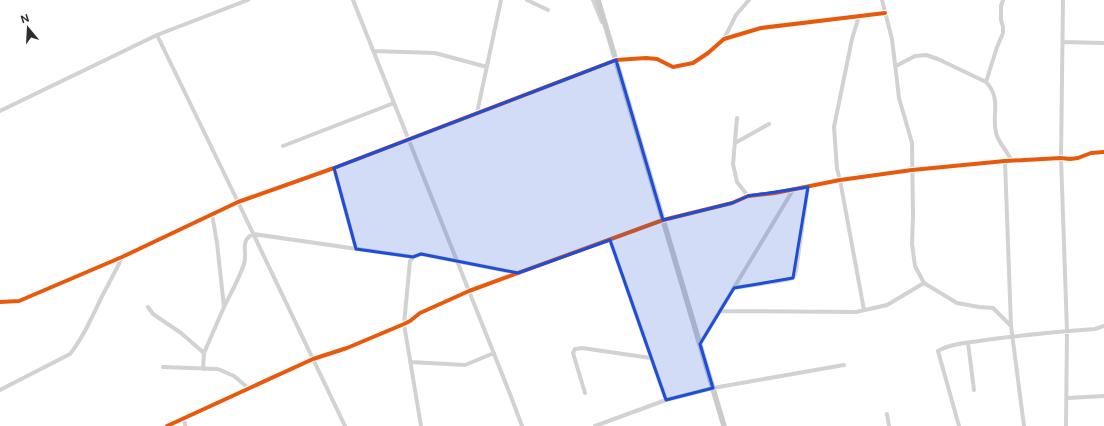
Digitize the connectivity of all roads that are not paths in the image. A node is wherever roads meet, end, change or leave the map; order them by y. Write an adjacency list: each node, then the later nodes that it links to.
1 (248, 0): 14 (street)
2 (353, 0): 19 (street)
3 (501, 0): 22 (street)
4 (527, 0): 11 (street)
5 (593, 0): 16 (street)
6 (598, 0): 16 (street)
7 (749, 0): 15 (street)
8 (882, 0): 12 (street)
9 (1003, 0): 23 (street)
10 (1063, 0): 17 (street)
11 (548, 10)
12 (885, 13): 13 (street); 21 (street)
13 (859, 16): 15 (street); 38 (street)
14 (157, 34): 25 (street); 42 (street)
15 (724, 39): 20 (street)
16 (610, 40): 20 (street)
17 (1063, 42): 18 (street); 33 (street)
18 (1104, 43)
19 (373, 51): 22 (street); 24 (street)
20 (616, 60): 26 (street); 44 (street)
21 (896, 66): 23 (street); 37 (street)
22 (487, 67): 26 (street)
23 (986, 82): 35 (street)
24 (394, 103): 29 (street); 31 (street)
25 (0, 110)
26 (477, 113): 29 (street)
27 (737, 118): 30 (street)
28 (769, 124): 30 (street)
29 (408, 139): 36 (street); 50 (street)
30 (735, 143): 41 (street)
31 (283, 146)
32 (1104, 152): 33 (street)
33 (1061, 158): 35 (street); 63 (street)
34 (1005, 161): 35 (street); 37 (street); 61 (street)
35 (1012, 161)
36 (334, 168): 42 (street); 47 (street)
37 (912, 170): 38 (street); 52 (street)
38 (840, 180): 39 (street); 58 (street)
39 (808, 187): 40 (street); 53 (street)
40 (793, 190): 41 (street); 53 (street)
41 (748, 196): 44 (street)
42 (238, 202): 43 (street); 45 (street)
43 (212, 214): 48 (street); 57 (street)
44 (663, 220): 46 (street); 66 (street)
45 (253, 234): 47 (street); 57 (street); 70 (street)
46 (610, 240): 51 (street); 69 (street)
47 (356, 249): 49 (street)
48 (122, 257): 55 (street); 77 (street)
49 (413, 257): 50 (street); 60 (street)
50 (457, 261): 51 (street); 54 (street)
51 (518, 273): 54 (street)
52 (924, 283): 58 (street); 61 (street)
53 (734, 288): 59 (street)
54 (469, 291): 60 (street); 68 (street)
55 (0, 302)
56 (148, 307): 67 (street)
57 (224, 307): 67 (street)
58 (864, 310): 59 (street)
59 (720, 312): 66 (street)
60 (404, 324): 70 (street); 71 (street)
61 (1011, 326): 64 (street)
62 (1104, 326): 63 (street)
63 (1067, 331): 64 (street); 81 (street)
64 (1013, 336): 65 (street); 94 (street)
65 (968, 343): 78 (street); 93 (street)
66 (700, 344): 76 (street)
67 (204, 353): 74 (street)
68 (494, 353): 71 (street); 89 (street)
69 (651, 358): 79 (street); 82 (street)
70 (313, 359): 75 (street); 87 (street)
71 (410, 362): 88 (street)
72 (844, 365): 76 (street)
73 (163, 367): 74 (street)
74 (203, 369): 75 (street)
75 (248, 388): 84 (street)
76 (713, 388): 82 (street); 91 (street)
77 (0, 390)
78 (974, 390)
79 (584, 393)
80 (1104, 396): 81 (street)
81 (1067, 398): 95 (street)
82 (666, 400): 90 (street)
83 (887, 414): 92 (street)
84 (184, 418): 85 (street); 86 (street)
85 (167, 426)
86 (185, 426)
87 (345, 426)
88 (421, 426)
89 (522, 426)
90 (595, 426)
91 (724, 426)
92 (890, 426)
93 (960, 426)
94 (1024, 426)
95 (1066, 426)

